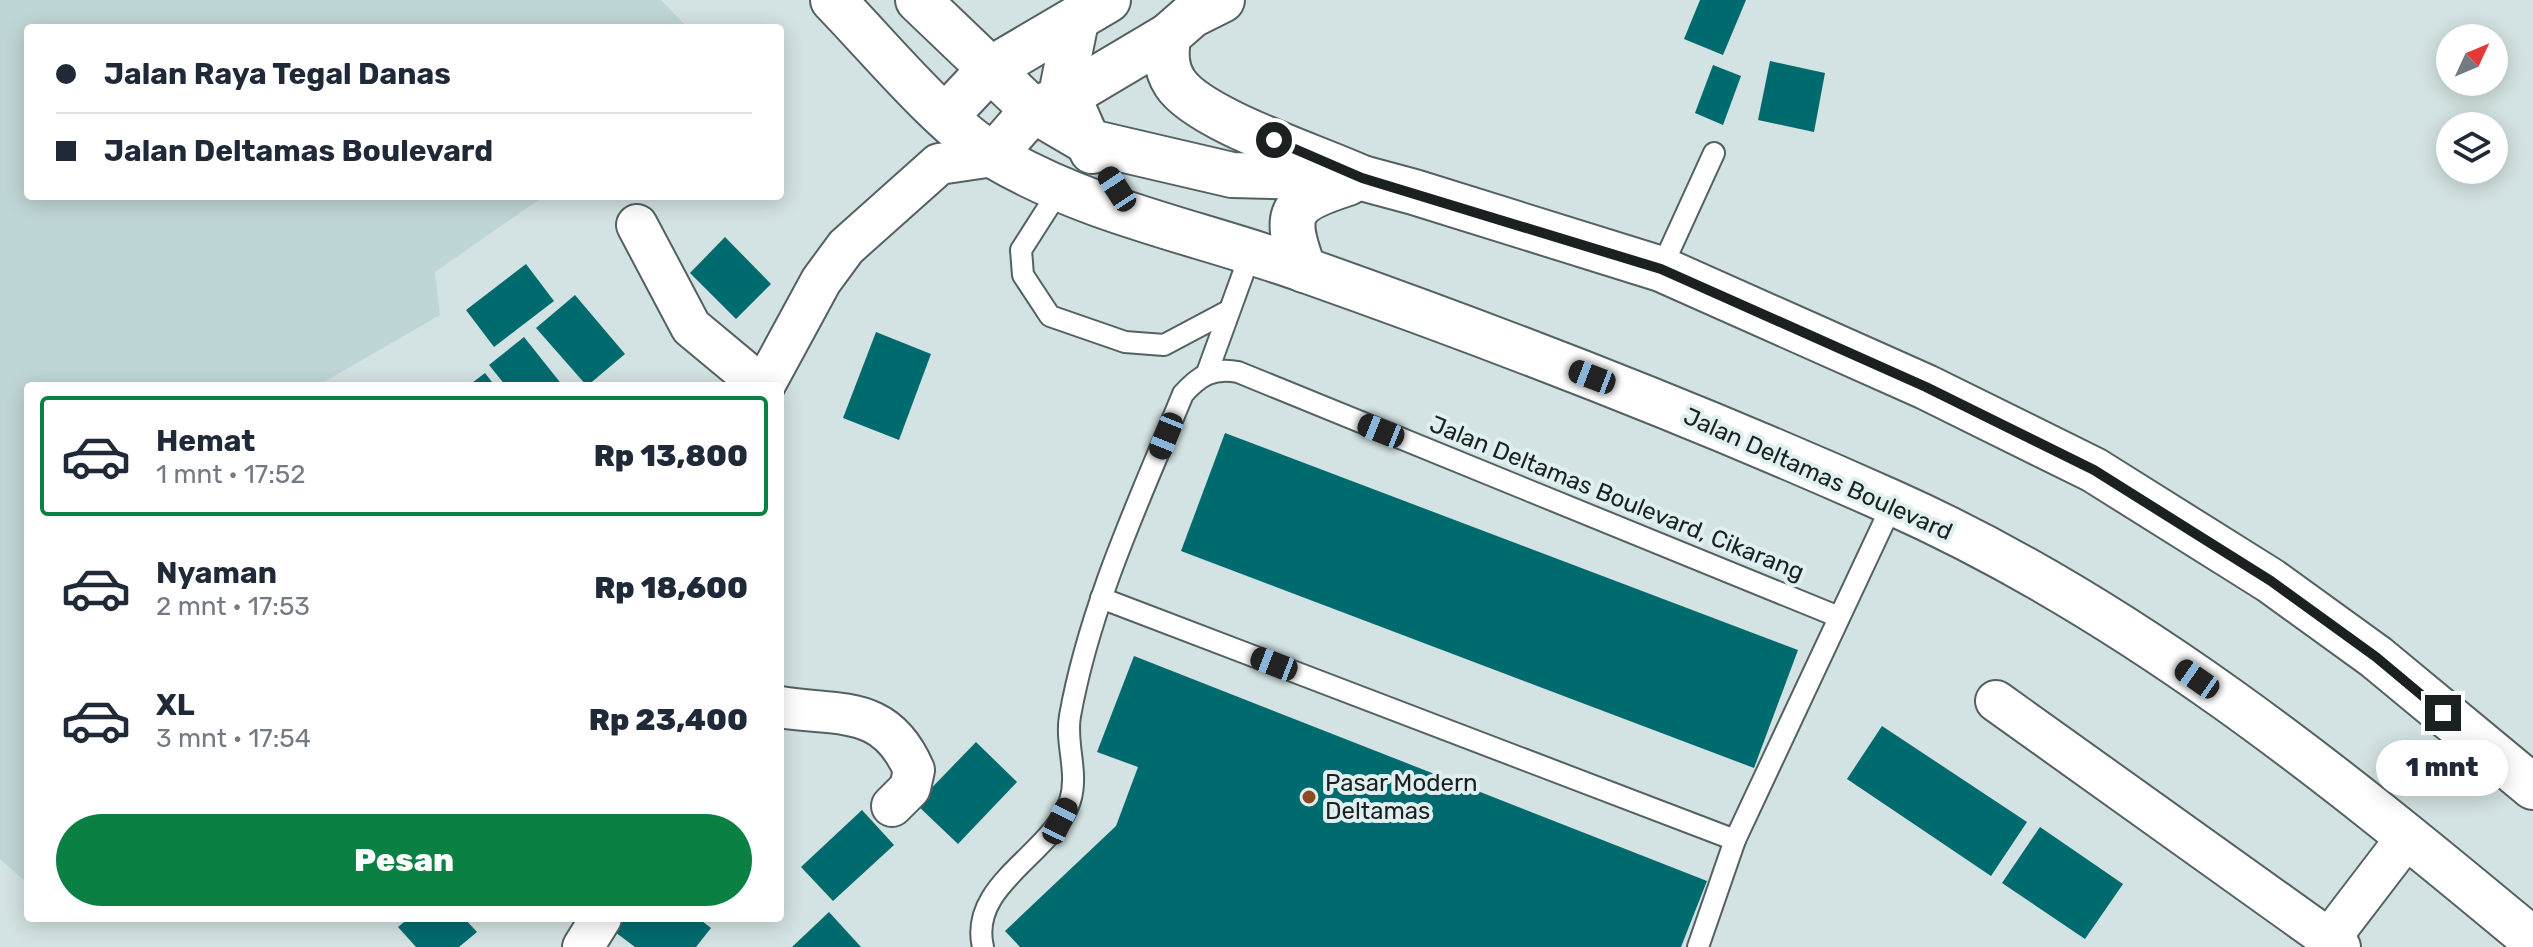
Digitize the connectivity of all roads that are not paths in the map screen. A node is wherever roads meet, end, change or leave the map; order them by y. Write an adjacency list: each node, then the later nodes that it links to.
1 (833, 0): 8 (main road, Jalan Deltamas Boulevard)
2 (918, 0): 6 (main road)
3 (1222, 0): 5 (main road)
4 (1092, 10): 6 (main road); 7 (main road)
5 (1168, 36): 7 (main road); 13 (main road)
6 (989, 70): 7 (main road); 8 (main road)
7 (1049, 109): 9 (main road); 11 (main road)
8 (946, 116): 11 (main road, Jalan Deltamas Boulevard); 12 (street)
9 (1086, 141): 13 (main road); 15 (main road)
10 (1714, 153): 18 (lane)
11 (993, 156): 12 (street); 14 (main road, Jalan Deltamas Boulevard)
12 (939, 164): 23 (street)
13 (1362, 178): 18 (main road); 19 (main road)
14 (1060, 189): 15 (main road, Jalan Deltamas Boulevard); 20 (lane)
15 (1133, 213): 17 (main road, Jalan Deltamas Boulevard)
16 (637, 225): 22 (street)
17 (1251, 252): 19 (main road, Jalan Deltamas Boulevard); 20 (lane)
18 (1661, 269): 29 (main road)
19 (1304, 270): 24 (main road, Jalan Deltamas Boulevard)
20 (1228, 311): 21 (lane)
21 (1207, 373): 25 (lane); 26 (lane, Jalan Deltamas Boulevard, Cikarang)
22 (758, 382)
23 (765, 382)
24 (1893, 503): 26 (lane); 31 (main road, Jalan Deltamas Boulevard)
25 (1101, 598): 32 (lane); 37 (lane)
26 (1839, 617): 32 (lane)
27 (1996, 701): 35 (street)
28 (784, 707): 30 (street)
29 (2533, 787)
30 (892, 806)
31 (2408, 836): 34 (main road, Jalan Deltamas Boulevard); 35 (street)
32 (1735, 840): 38 (lane)
33 (599, 922): 36 (street)
34 (2533, 940)
35 (2335, 943)
36 (583, 947)
37 (983, 947)
38 (1698, 947)

